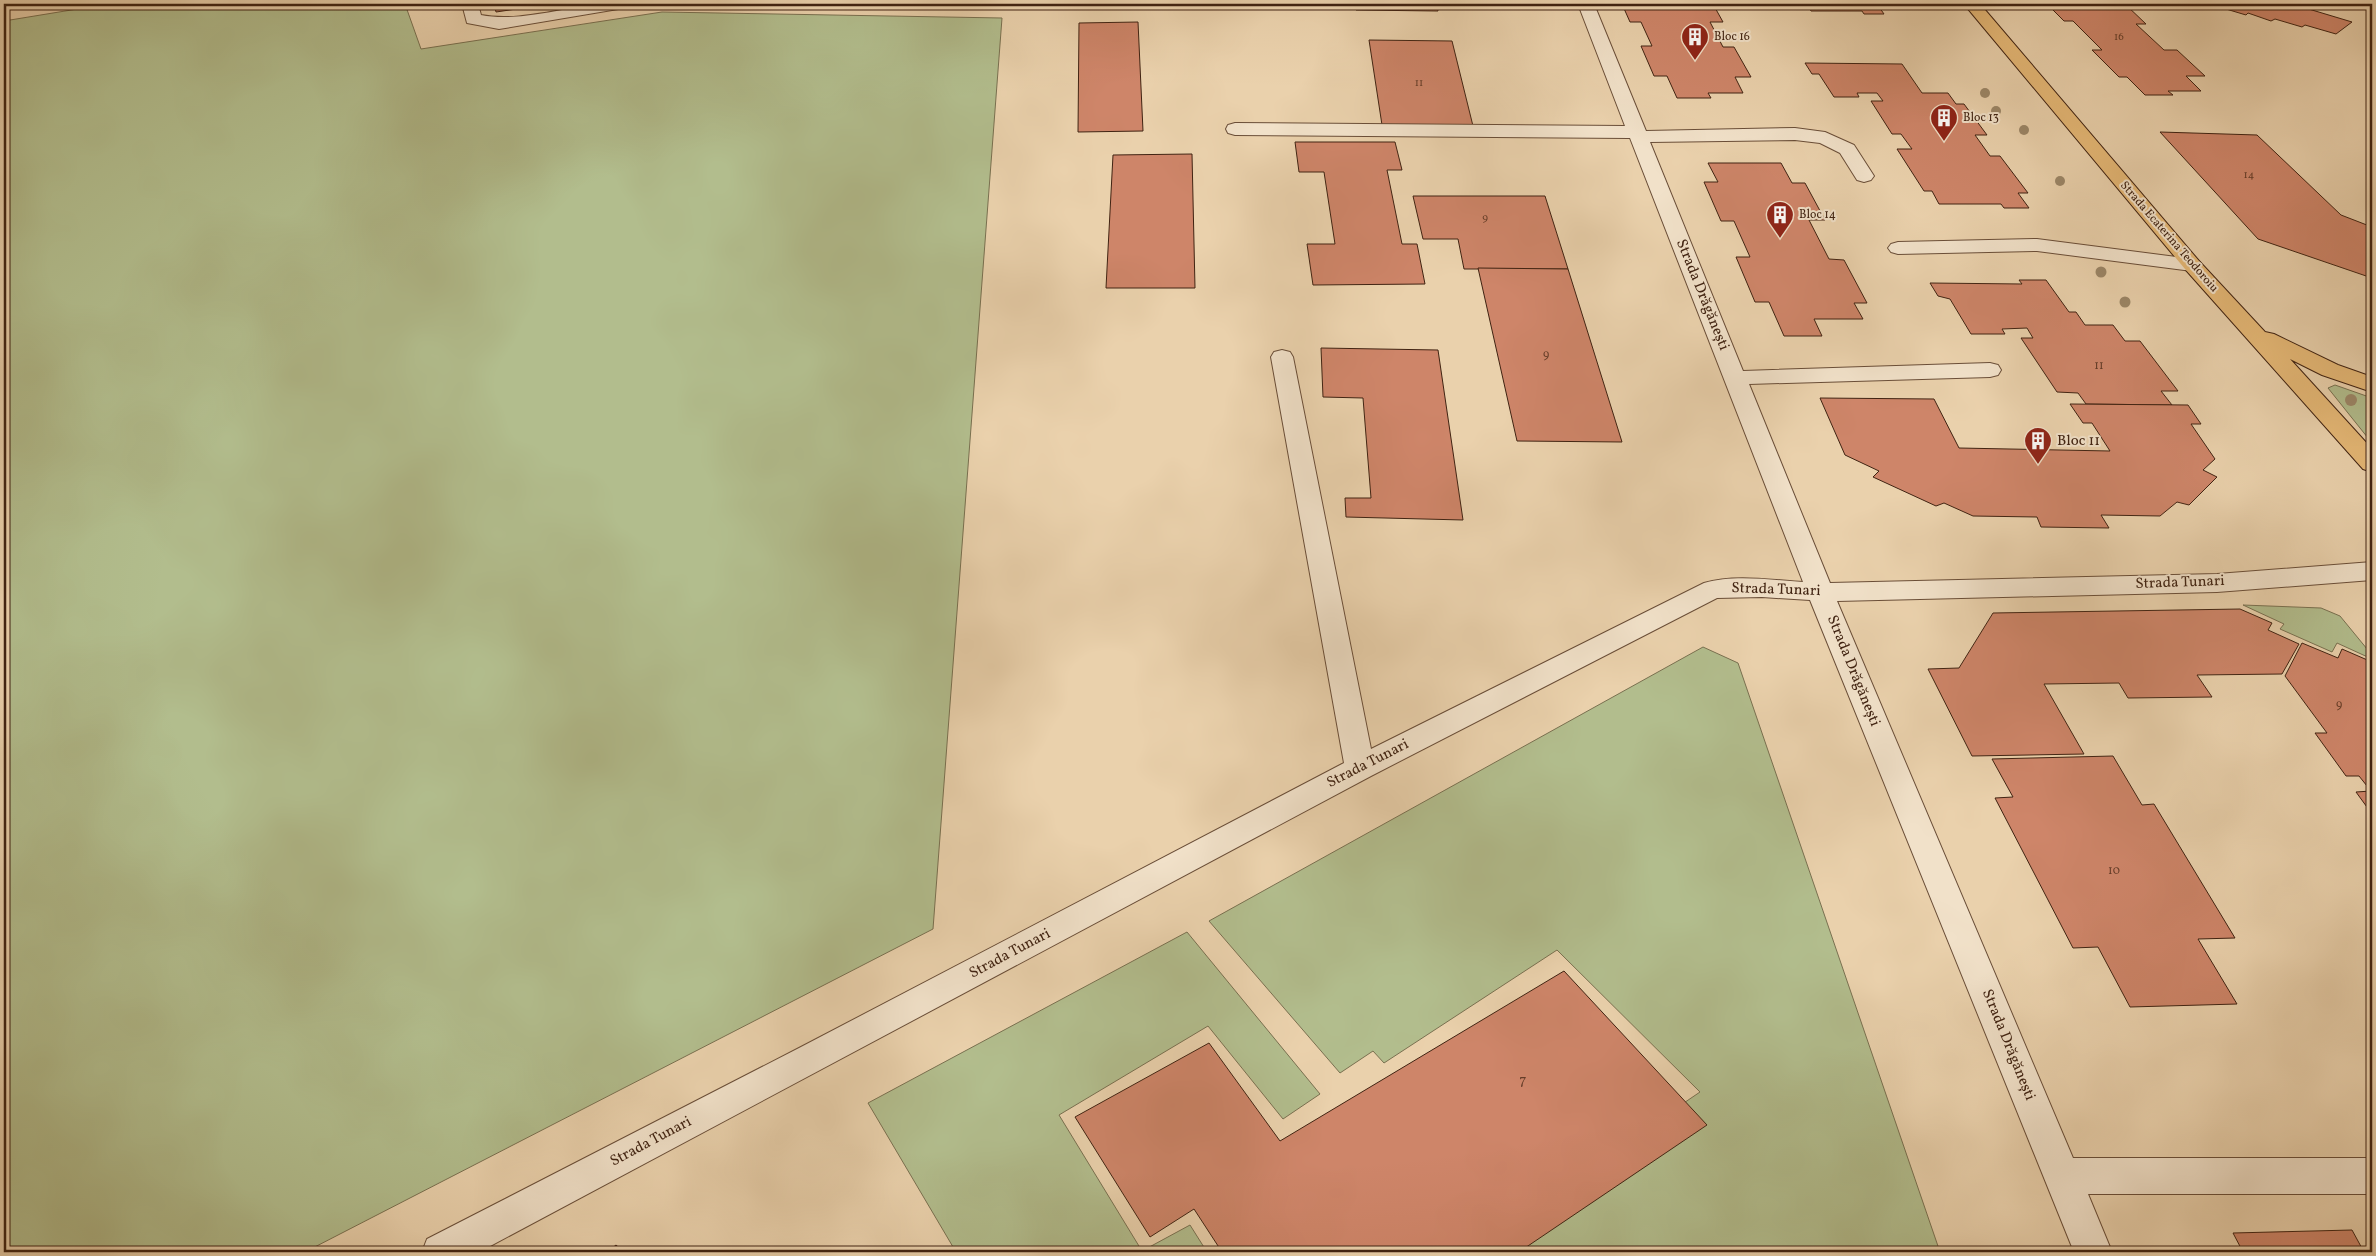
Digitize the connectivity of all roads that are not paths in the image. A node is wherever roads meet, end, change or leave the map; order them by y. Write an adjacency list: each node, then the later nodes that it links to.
1 (470, 4): 2 (street)
2 (618, 4)
3 (1586, 4): 6 (street, Strada Drăgănești)
4 (1972, 4): 9 (main road, Strada Ecaterina Teodoroiu)
5 (1235, 129): 6 (street)
6 (1638, 134): 7 (street); 13 (street, Strada Drăgănești)
7 (1864, 176)
8 (1898, 248): 9 (street)
9 (2192, 265): 10 (main road, Strada Ecaterina Teodoroiu)
10 (2253, 332): 14 (main road); 15 (main road, Strada Ecaterina Teodoroiu)
11 (1282, 357): 18 (street)
12 (1990, 370): 13 (street)
13 (1735, 378): 17 (street, Strada Drăgănești)
14 (2372, 385)
15 (2372, 464)
16 (2372, 571): 17 (street, Strada Tunari)
17 (1820, 592): 18 (street, Strada Tunari); 19 (street, Strada Drăgănești)
18 (1360, 768): 21 (street, Strada Tunari)
19 (2062, 1176): 20 (street); 22 (street, Strada Drăgănești)
20 (2372, 1176)
21 (441, 1252)
22 (2093, 1252)

